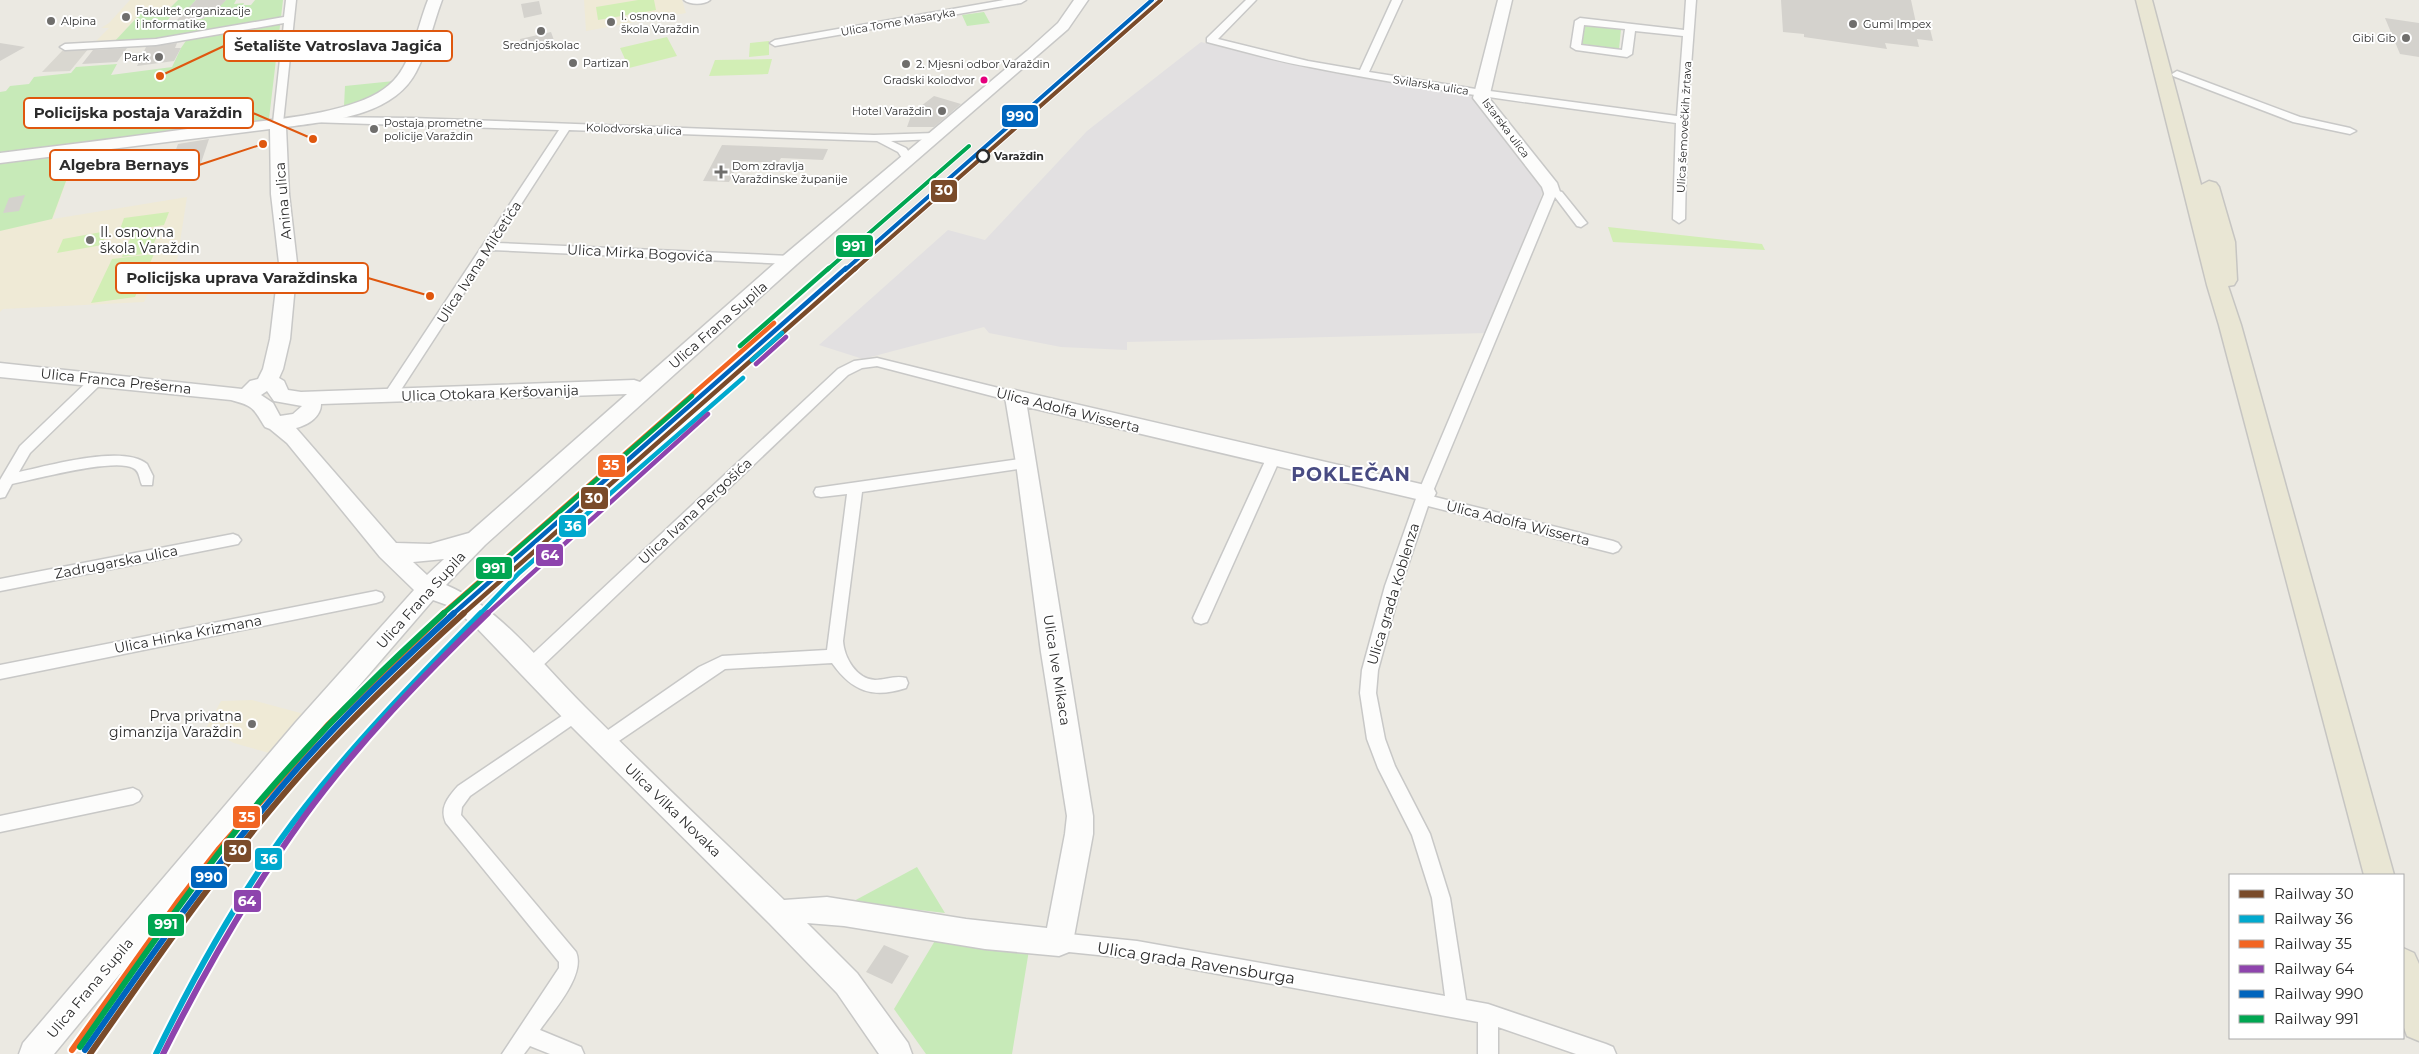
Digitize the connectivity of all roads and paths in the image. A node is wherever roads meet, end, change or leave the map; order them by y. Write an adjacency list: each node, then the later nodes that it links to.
1 (291, 0): 14 (street)
2 (435, 0): 22 (main road)
3 (689, 0): 4 (street)
4 (705, 0)
5 (1021, 0): 17 (street, Ulica Tome Masaryka)
6 (1081, 0): 27 (main road, Ulica Frana Supila)
7 (1251, 0): 19 (street, Svilarska ulica)
8 (1397, 0): 19 (street)
9 (1505, 0): 21 (main road, Istarska ulica)
10 (1691, 0): 16 (street, Ulica šemovečkih žrtava)
11 (2137, 0): 13 (main road)
12 (2144, 0): 13 (main road)
13 (2153, 9): 20 (main road); 36 (main road)
14 (288, 19): 18 (street); 24 (street)
15 (1630, 27): 15 (street); 16 (street)
16 (1690, 34): 23 (street, Ulica šemovečkih žrtava)
17 (775, 43)
18 (65, 47)
19 (1363, 74): 21 (street, Svilarska ulica)
20 (2177, 74): 26 (street); 36 (main road)
21 (1482, 93): 23 (street, Svilarska ulica); 31 (main road, Istarska ulica)
22 (302, 120): 24 (main road); 25 (street, Kolodvorska ulica)
23 (1682, 120): 32 (street, Ulica šemovečkih žrtava)
24 (278, 123): 29 (main road); 40 (main road, Anina ulica)
25 (566, 127): 28 (street, Kolodvorska ulica); 34 (street, Ulica Ivana Milčetića)
26 (2350, 130)
27 (935, 136): 28 (street, Kolodvorska ulica); 30 (main road, Ulica Frana Supila)
28 (874, 138): 30 (street)
29 (0, 158)
30 (908, 159): 35 (main road, Ulica Frana Supila)
31 (1551, 192): 33 (street); 52 (street, Ulica grada Koblenza)
32 (1679, 219)
33 (1582, 224)
34 (489, 246): 35 (street, Ulica Mirka Bogovića); 42 (street, Ulica Ivana Milčetića)
35 (790, 260): 41 (main road, Ulica Frana Supila)
36 (2230, 325): 69 (main road)
37 (863, 362): 43 (street, Ulica Adolfa Wisserta); 62 (street, Ulica Ivana Pergošića)
38 (0, 370): 39 (main road, Ulica Franca Prešerna)
39 (97, 380): 40 (main road, Ulica Franca Prešerna); 47 (street)
40 (258, 386): 44 (main road); 44 (main road)
41 (644, 390): 42 (main road, Ulica Otokara Keršovanija); 53 (main road, Ulica Frana Supila)
42 (390, 396): 44 (main road, Ulica Otokara Keršovanija)
43 (1015, 397): 45 (main road, Ulica Adolfa Wisserta); 46 (main road, Ulica Ive Mikaca)
44 (302, 416): 56 (main road)
45 (1273, 459): 52 (main road, Ulica Adolfa Wisserta); 60 (street)
46 (1027, 463): 49 (street); 71 (main road, Ulica Ive Mikaca)
47 (6, 480): 48 (street); 51 (street)
48 (147, 481)
49 (855, 487): 50 (street); 61 (street)
50 (822, 492)
51 (0, 493)
52 (1424, 496): 55 (street, Ulica Adolfa Wisserta); 73 (street, Ulica grada Koblenza)
53 (476, 538): 56 (main road); 58 (main road, Ulica Frana Supila)
54 (233, 540): 57 (street, Zadrugarska ulica)
55 (1613, 547)
56 (388, 551): 58 (main road)
57 (0, 585)
58 (429, 588): 62 (main road, Ulica Vilka Novaka); 77 (main road, Ulica Frana Supila)
59 (376, 597): 63 (street, Ulica Hinka Krizmana)
60 (1201, 618)
61 (836, 656): 64 (street); 66 (street)
62 (530, 667): 65 (main road, Ulica Vilka Novaka)
63 (0, 672)
64 (900, 683)
65 (575, 714): 66 (main road, Ulica Vilka Novaka); 76 (street)
66 (604, 742): 70 (main road, Ulica Vilka Novaka)
67 (133, 796): 68 (street)
68 (0, 824)
69 (2379, 874)
70 (780, 914): 71 (main road, Ulica grada Ravensburga); 80 (main road, Ulica Vilka Novaka)
71 (1059, 942): 73 (street, Ulica grada Ravensburga)
72 (2404, 968): 75 (main road)
73 (1457, 1008): 74 (street, Ulica grada Ravensburga)
74 (1488, 1014): 81 (street); 82 (street, Ulica grada Ravensburga)
75 (2419, 1024)
76 (526, 1034): 78 (street); 79 (street)
77 (34, 1054)
78 (512, 1054)
79 (574, 1054)
80 (897, 1054)
81 (1488, 1054)
82 (1606, 1054)

